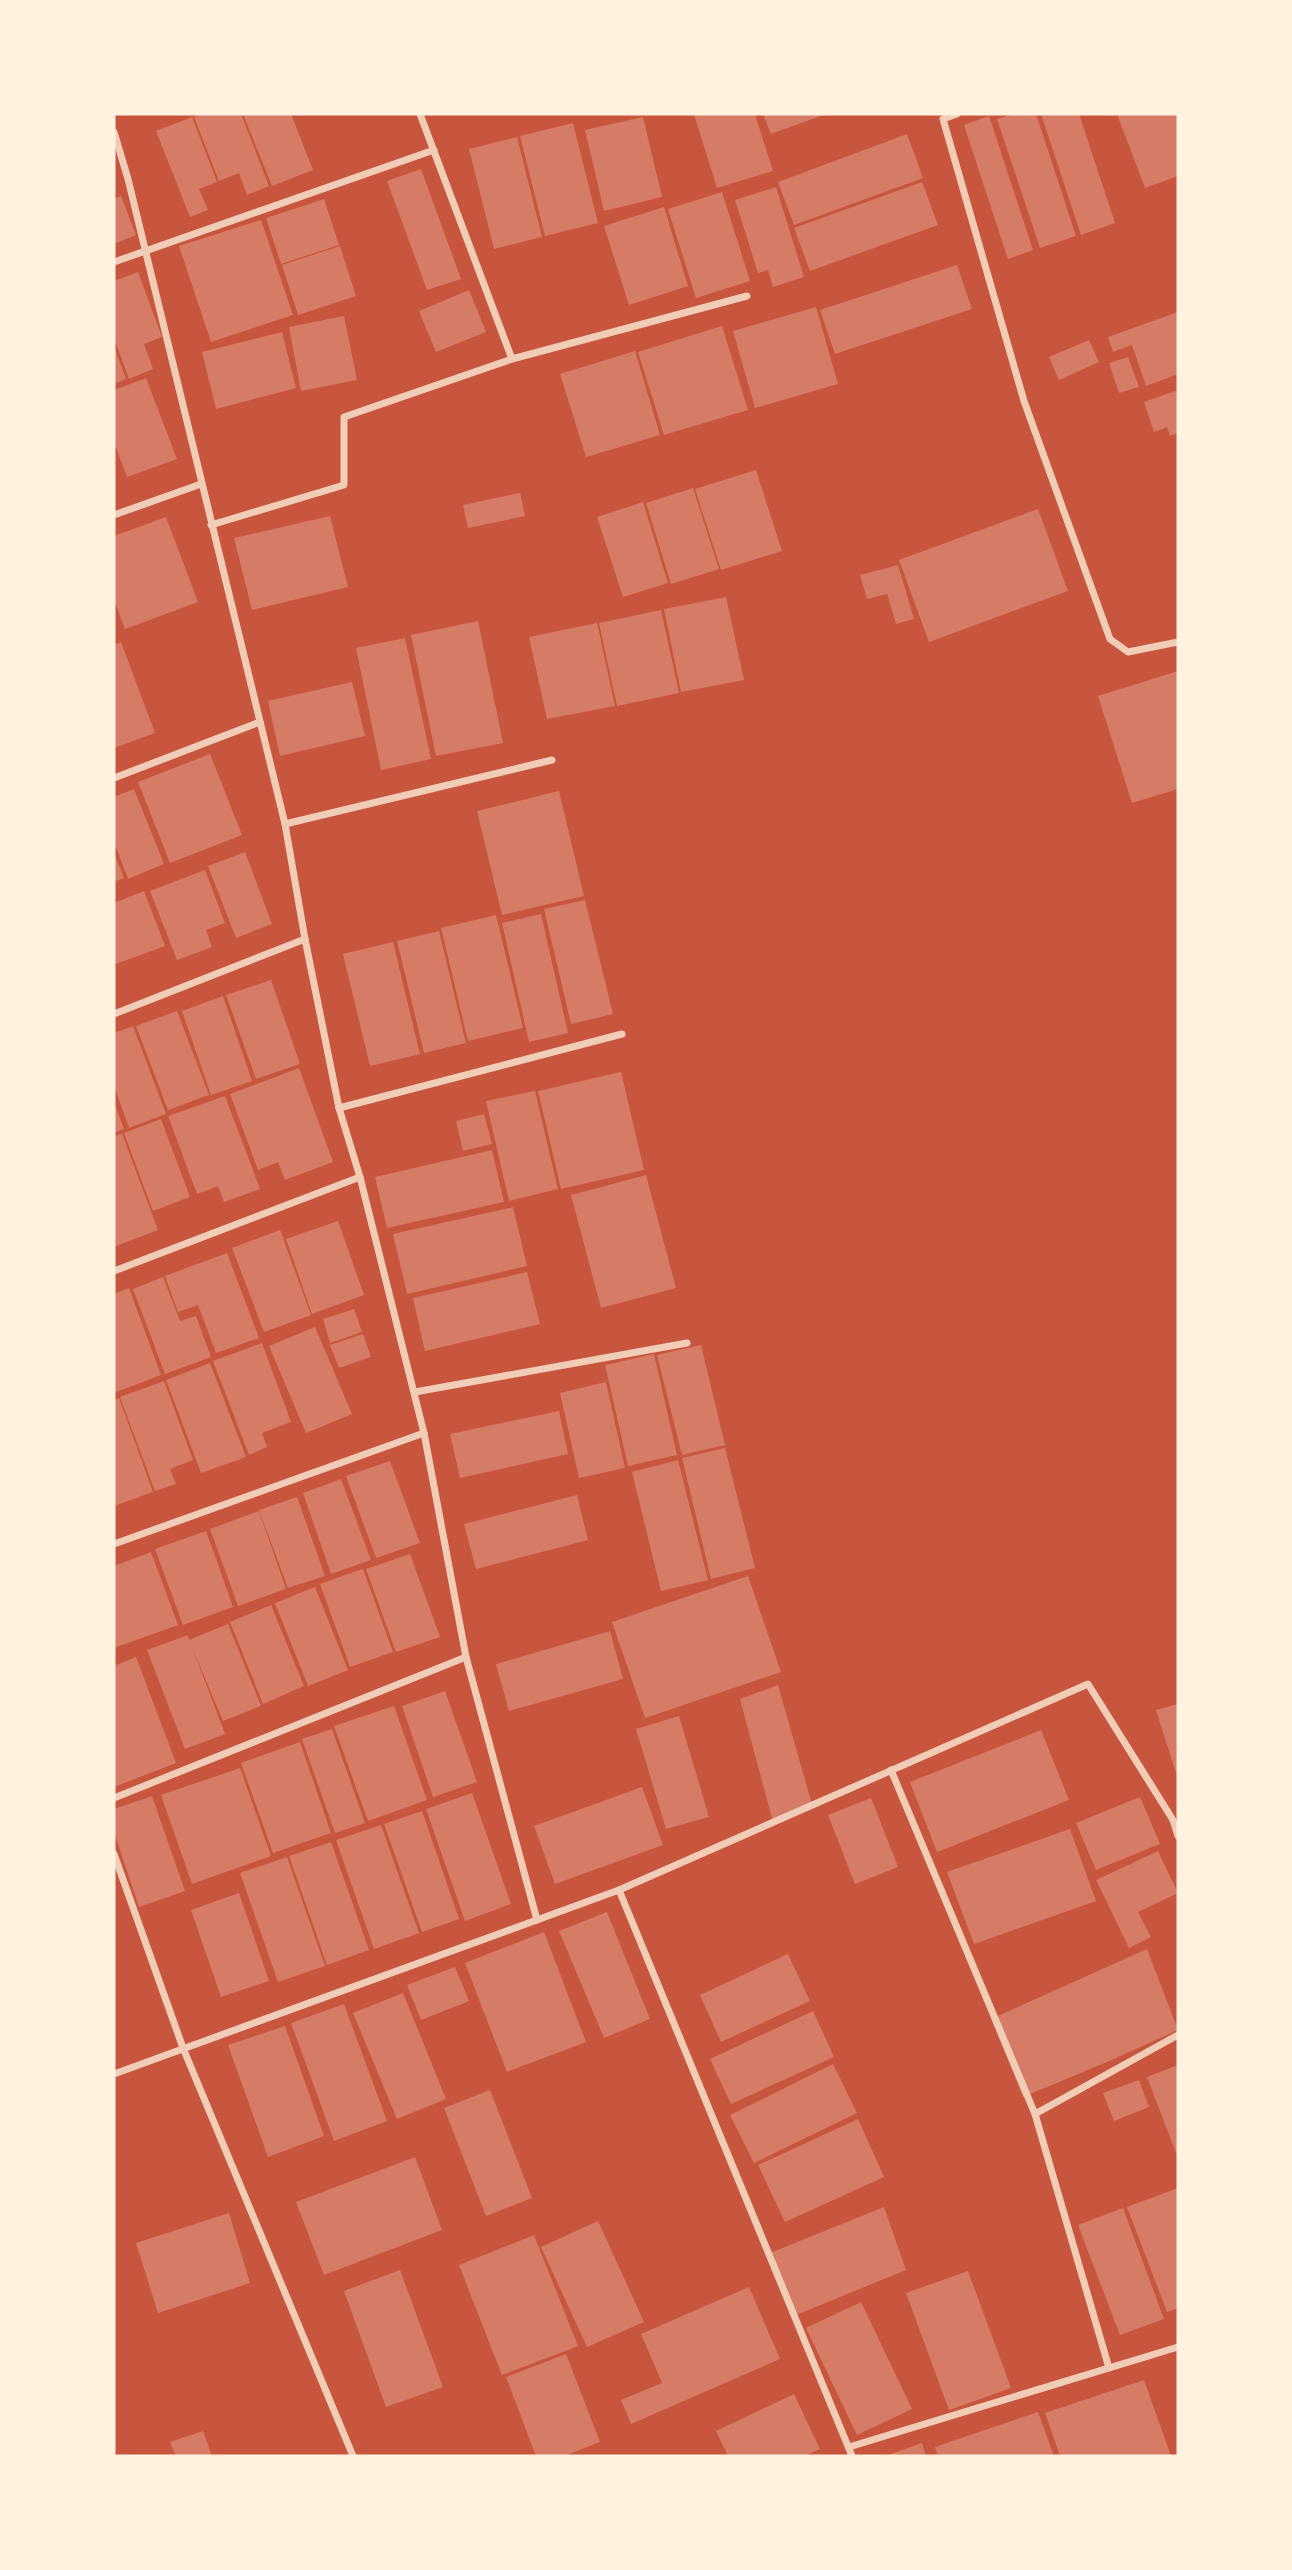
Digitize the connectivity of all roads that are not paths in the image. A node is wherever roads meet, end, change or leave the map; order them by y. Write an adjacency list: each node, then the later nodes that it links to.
1 (421, 114): 4 (street)
2 (957, 114): 12 (street)
3 (114, 132): 5 (street)
4 (434, 150): 5 (street); 8 (street)
5 (145, 250): 6 (street); 9 (street)
6 (114, 262)
7 (747, 296): 8 (street)
8 (512, 359): 11 (street)
9 (201, 484): 10 (street); 11 (street)
10 (114, 515)
11 (211, 525): 13 (street)
12 (1178, 642)
13 (260, 722): 15 (street); 16 (street)
14 (552, 760): 16 (street)
15 (114, 778)
16 (285, 824): 17 (street)
17 (304, 939): 18 (street); 20 (street)
18 (114, 1014)
19 (622, 1034): 20 (street)
20 (340, 1108): 21 (street)
21 (360, 1177): 22 (street); 24 (street)
22 (114, 1271)
23 (687, 1343): 24 (street)
24 (415, 1392): 25 (street)
25 (424, 1433): 26 (street); 27 (street)
26 (114, 1544)
27 (466, 1657): 29 (street); 33 (street)
28 (891, 1770): 30 (street); 32 (street); 37 (street)
29 (114, 1798)
30 (1178, 1836)
31 (114, 1854): 35 (street)
32 (620, 1890): 33 (street); 40 (street)
33 (537, 1920): 35 (street)
34 (1178, 2035): 37 (street)
35 (183, 2048): 36 (street); 41 (street)
36 (114, 2074)
37 (1035, 2114): 39 (street)
38 (1178, 2347): 39 (street)
39 (1109, 2368): 40 (street)
40 (849, 2447): 42 (street)
41 (353, 2456)
42 (852, 2456)

